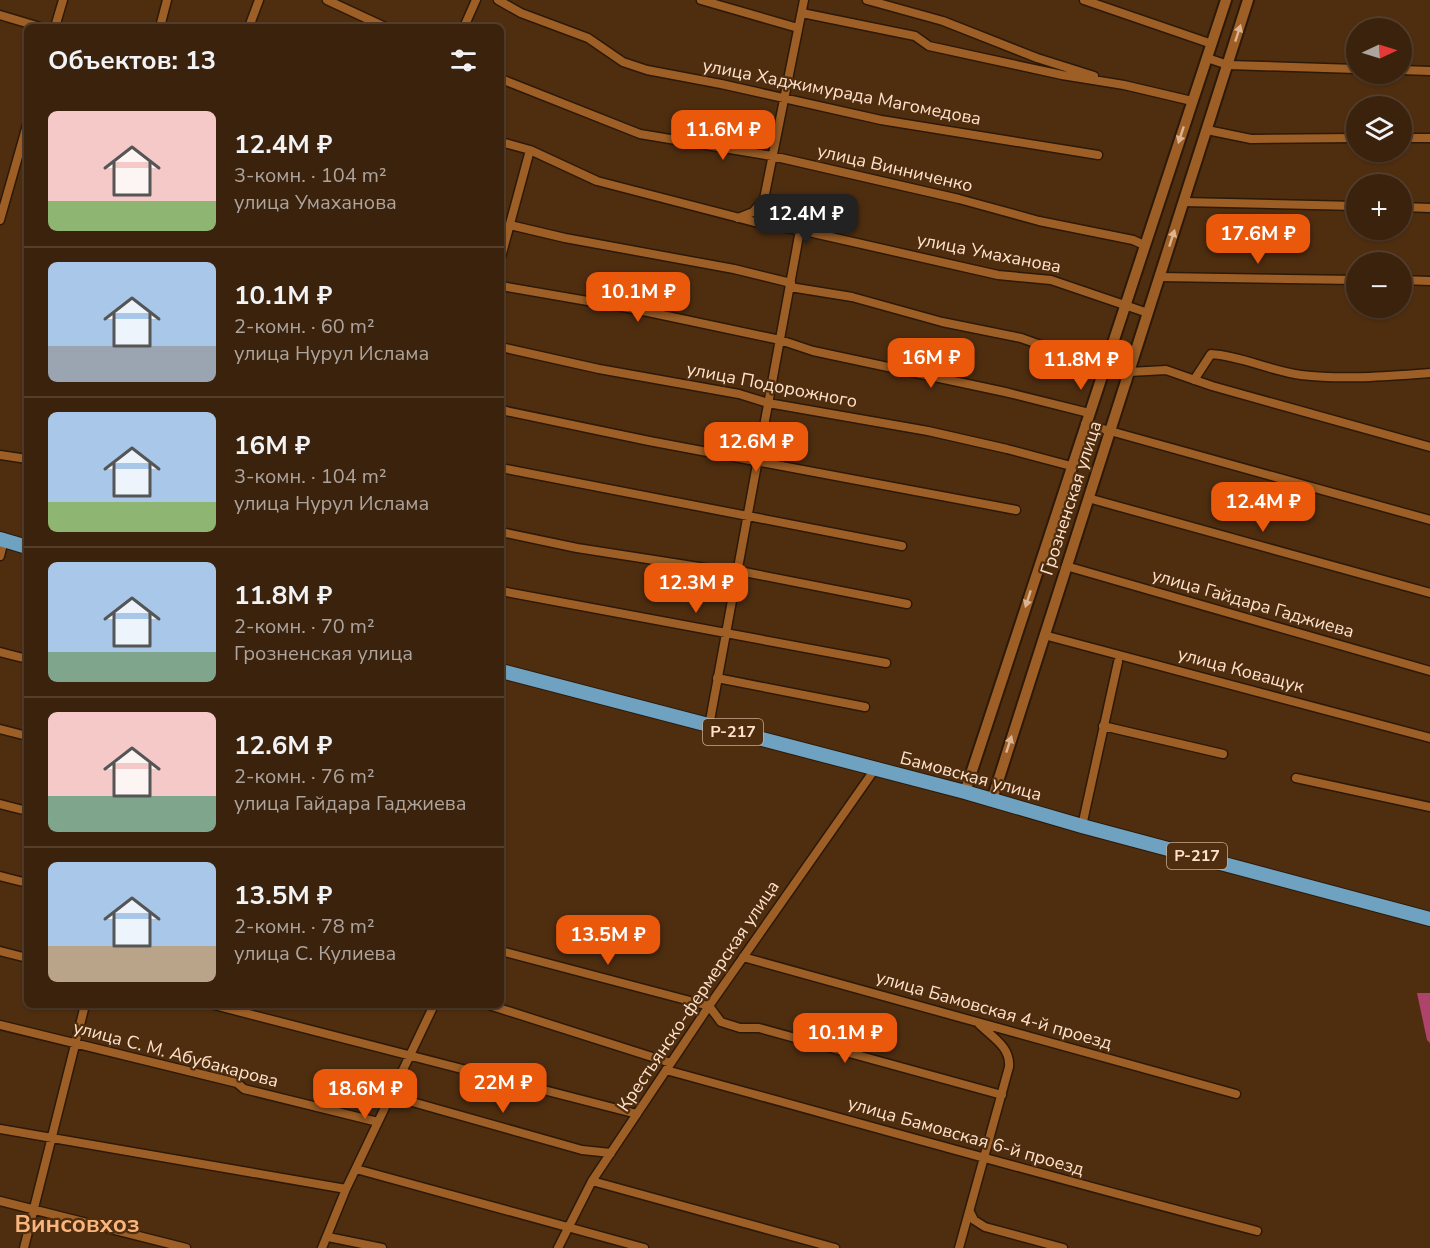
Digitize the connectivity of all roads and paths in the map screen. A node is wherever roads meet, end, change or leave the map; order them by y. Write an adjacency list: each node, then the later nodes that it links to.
1 (63, 0): 16 (street)
2 (166, 0): 17 (street)
3 (259, 0): 18 (street)
4 (327, 0): 19 (street)
5 (476, 0): 20 (street)
6 (498, 0): 30 (street, улица Хаджимурада Магомедова)
7 (701, 0): 21 (street)
8 (804, 0): 13 (street)
9 (867, 0): 29 (street)
10 (1084, 0): 22 (street)
11 (1226, 0): 22 (street, Грозненская улица)
12 (1248, 0): 24 (street, Грозненская улица, one-way to 12)
13 (802, 13): 21 (street); 29 (street)
14 (0, 15): 15 (street)
15 (30, 24)
16 (56, 24)
17 (161, 24)
18 (250, 24)
19 (379, 24)
20 (465, 24)
21 (798, 28): 30 (street)
22 (1212, 44): 23 (street, Грозненская улица)
23 (1207, 58): 24 (street); 31 (street, Грозненская улица)
24 (1227, 65): 25 (street); 32 (street, Грозненская улица)
25 (1346, 69)
26 (1412, 70): 27 (street)
27 (1430, 70)
28 (504, 80): 40 (street, улица Винниченко)
29 (1124, 85): 31 (street)
30 (783, 100): 39 (street, улица Хаджимурада Магомедова); 40 (street)
31 (1192, 101): 51 (street, Грозненская улица, one-way to 51)
32 (1207, 130): 34 (street); 42 (street, Грозненская улица)
33 (24, 136): 47 (street)
34 (1346, 138)
35 (1412, 138): 36 (street)
36 (1430, 138)
37 (504, 143): 38 (street, улица Умаханова)
38 (530, 150): 46 (street, улица Умаханова); 48 (street)
39 (1098, 155)
40 (772, 156): 41 (street); 51 (street, улица Винниченко)
41 (763, 200): 46 (street); 49 (street)
42 (1184, 202): 43 (street); 53 (street, Грозненская улица, one-way to 42)
43 (1346, 206)
44 (1412, 207): 45 (street)
45 (1430, 208)
46 (738, 218): 49 (street, улица Умаханова)
47 (0, 220)
48 (510, 225): 52 (street); 57 (street)
49 (766, 225): 50 (street, улица Умаханова)
50 (800, 230): 57 (street); 59 (street, улица Умаханова)
51 (1144, 245): 59 (street, Грозненская улица)
52 (504, 246)
53 (1159, 277): 54 (street); 60 (street, Грозненская улица)
54 (1346, 280)
55 (1412, 280): 56 (street)
56 (1430, 281)
57 (790, 285): 61 (street); 63 (street)
58 (504, 287): 61 (street)
59 (1125, 304): 60 (street, улица Умаханова); 63 (street, Грозненская улица)
60 (1148, 313): 64 (street, Грозненская улица)
61 (780, 340): 67 (street); 69 (street)
62 (504, 348): 67 (street, улица Подорожного)
63 (1105, 364): 69 (street, Грозненская улица)
64 (1129, 372): 66 (street); 70 (street, Грозненская улица)
65 (1430, 373): 66 (street)
66 (1194, 380): 71 (street)
67 (768, 403): 74 (street); 75 (street, улица Подорожного)
68 (504, 411): 74 (street)
69 (1087, 419): 70 (street); 75 (street, Грозненская улица)
70 (1110, 432): 77 (street, Грозненская улица); 80 (street)
71 (1430, 447)
72 (0, 455): 73 (street)
73 (24, 459)
74 (757, 460): 78 (street); 79 (street)
75 (1071, 466): 109 (street, Грозненская улица, one-way to 109)
76 (504, 469): 79 (street)
77 (1088, 498): 86 (street, Грозненская улица); 89 (street)
78 (1016, 510)
79 (748, 516): 84 (street); 87 (street)
80 (1430, 520)
81 (504, 533): 87 (street)
82 (2, 540): 83 (highway); 85 (street)
83 (24, 546)
84 (902, 546)
85 (0, 556)
86 (1066, 566): 92 (street, Грозненская улица); 97 (street, улица Гайдара Гаджиева)
87 (739, 572): 90 (street); 91 (street)
88 (504, 592): 91 (street)
89 (1430, 594)
90 (907, 604)
91 (726, 633): 96 (street); 99 (street)
92 (1044, 635): 105 (street, улица Коващук); 110 (street, Грозненская улица, one-way to 92)
93 (0, 652): 94 (street)
94 (24, 658)
95 (1118, 662): 102 (street)
96 (886, 663)
97 (1430, 671)
98 (504, 672): 101 (highway, Бамовская улица / Р-217)
99 (717, 678): 100 (street); 101 (street)
100 (865, 707)
101 (709, 726): 107 (highway, Бамовская улица / Р-217)
102 (1103, 726): 106 (street); 114 (street)
103 (0, 729): 104 (street)
104 (24, 735)
105 (1430, 738)
106 (1223, 754)
107 (875, 770): 109 (highway, Бамовская улица / Р-217); 121 (street, Крестьянско-фермерская улица)
108 (1296, 777): 112 (street)
109 (964, 792): 110 (highway, Бамовская улица / Р-217)
110 (992, 800): 114 (highway, Бамовская улица / Р-217)
111 (0, 804): 113 (street)
112 (1430, 807)
113 (24, 810)
114 (1082, 826): 117 (highway, Бамовская улица / Р-217)
115 (0, 876): 116 (street)
116 (24, 882)
117 (1430, 919)
118 (0, 951): 120 (street)
119 (504, 952): 122 (street)
120 (24, 957)
121 (744, 957): 122 (street, Крестьянско-фермерская улица); 127 (street, улица Бамовская 4-й проезд)
122 (709, 1006): 131 (street, Крестьянско-фермерская улица); 133 (street)
123 (84, 1008): 129 (street)
124 (226, 1008): 130 (street)
125 (433, 1008): 130 (street)
126 (498, 1008): 131 (street, улица Бамовская 6-й проезд)
127 (979, 1024): 132 (street, улица Бамовская 4-й проезд); 133 (street)
128 (0, 1025): 129 (street, улица С. М. Абубакарова)
129 (74, 1044): 136 (street, улица С. М. Абубакарова); 138 (street)
130 (410, 1055): 134 (street); 135 (street)
131 (669, 1067): 135 (street, Крестьянско-фермерская улица); 140 (street, улица Бамовская 6-й проезд)
132 (1236, 1094)
133 (1002, 1095): 140 (street)
134 (391, 1096): 136 (street); 139 (street)
135 (637, 1114): 139 (street, Крестьянско-фермерская улица)
136 (378, 1122): 141 (street)
137 (0, 1130): 138 (street)
138 (52, 1138): 143 (street); 145 (street)
139 (611, 1153): 142 (street, Крестьянско-фермерская улица)
140 (984, 1156): 146 (street); 148 (street, улица Бамовская 6-й проезд)
141 (356, 1169): 143 (street); 147 (street)
142 (592, 1181): 147 (street, Крестьянско-фермерская улица); 156 (street)
143 (346, 1190): 149 (street)
144 (0, 1201): 145 (street)
145 (34, 1209): 150 (street); 151 (street)
146 (970, 1212): 157 (street); 158 (street)
147 (569, 1227): 154 (street, Крестьянско-фермерская улица); 155 (street)
148 (1257, 1232)
149 (328, 1237): 152 (street); 153 (street)
150 (24, 1248)
151 (186, 1248)
152 (322, 1248)
153 (382, 1248)
154 (558, 1248)
155 (644, 1248)
156 (834, 1248)
157 (959, 1248)
158 (1063, 1248)

